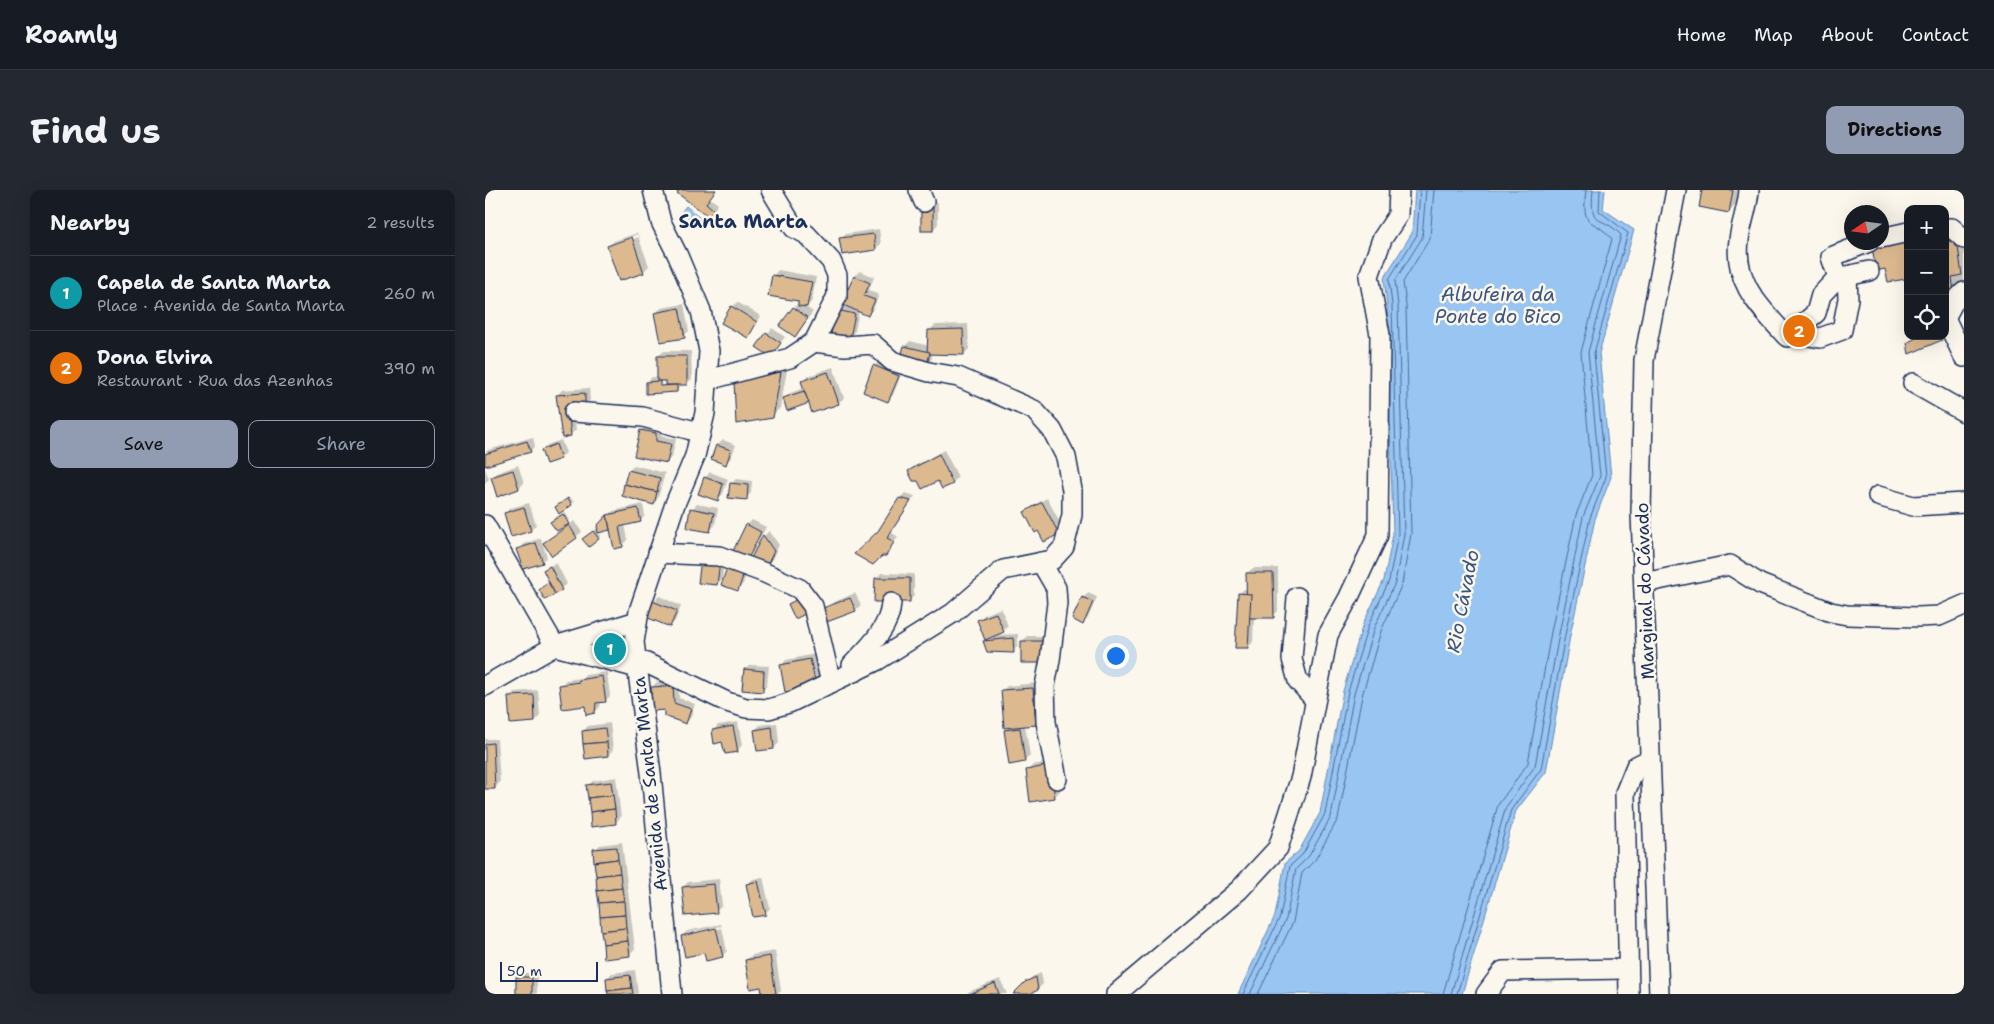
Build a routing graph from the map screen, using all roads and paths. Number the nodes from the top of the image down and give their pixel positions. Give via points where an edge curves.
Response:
1 (653, 190) edge
2 (771, 190) edge
3 (1399, 190) edge
4 (1676, 190) edge
5 (1749, 190) edge
6 (1949, 228) edge
7 (1904, 233) edge
8 (1889, 236) edge
9 (1964, 239) edge
10 (1849, 250) edge
11 (1869, 270) dead end
12 (1843, 276) junction
13 (1964, 292) edge
14 (1949, 310) edge
15 (1949, 326) edge
16 (1790, 335) junction
17 (814, 342) junction
18 (1964, 357) edge
19 (708, 378) junction
20 (1913, 383) dead end
21 (574, 412) dead end
22 (1964, 412) edge
23 (700, 434) junction
24 (1878, 496) dead end
25 (1964, 503) edge
26 (485, 525) edge
27 (658, 553) junction
28 (1041, 562) junction
29 (1644, 583) junction
30 (1297, 597) dead end
31 (891, 603) dead end
32 (1964, 605) edge
33 (637, 621) junction
34 (555, 646) junction
35 (637, 663) junction
36 (856, 671) junction
37 (831, 683) junction
38 (485, 686) edge
39 (1315, 700) junction
40 (1650, 759) junction
41 (1057, 779) dead end
42 (1627, 969) junction
43 (672, 994) edge
44 (1116, 994) edge
45 (1486, 994) edge
46 (1629, 994) edge
47 (1659, 994) edge

1 - 19 street, Avenida de Santa Marta via 661,222 701,312 709,351
2 - 17 street via 794,228 806,234 831,261 837,275 837,296
3 - 39 street via 1398,215 1382,239 1369,276 1380,336 1378,535 1328,635
4 - 29 street, Marginal do Cávado via 1644,360 1641,514
5 - 16 street via 1738,240 1744,283 1761,308
6 - 9 street
7 - 8 street
10 - 12 street via 1831,257
11 - 12 street
12 - 16 street via 1821,295 1816,313
12 - 16 street via 1848,299 1842,330 1820,338
13 - 14 street
15 - 18 street
17 - 19 street via 790,358
17 - 28 street via 845,346 873,344 892,361 958,377 1034,410 1052,430 1066,457 1072,490 1072,515 1065,547 1052,560
19 - 23 street, Avenida de Santa Marta
20 - 22 street
21 - 23 street via 643,417
23 - 27 street, Avenida de Santa Marta via 695,456
24 - 25 street via 1913,506
26 - 34 street
27 - 33 street, Avenida de Santa Marta
27 - 37 street via 719,556 765,572 799,589 813,606
28 - 36 street via 1003,570 953,613
28 - 41 street via 1056,588 1057,603 1045,686 1046,722
29 - 32 street via 1730,565 1760,584 1831,612 1847,615 1939,616
29 - 40 street, Marginal do Cávado
30 - 39 street via 1292,659 1298,681
31 - 36 street via 891,614 885,625 852,665
33 - 34 street
33 - 35 street, Avenida de Santa Marta via 634,642
34 - 35 street
34 - 38 street
35 - 37 street via 745,708 769,709
35 - 43 street, Avenida de Santa Marta
36 - 37 street
39 - 44 street via 1301,777 1278,848 1239,890
40 - 42 street via 1636,766 1625,793
40 - 47 street, Marginal do Cávado
42 - 45 street via 1503,971
42 - 46 street

